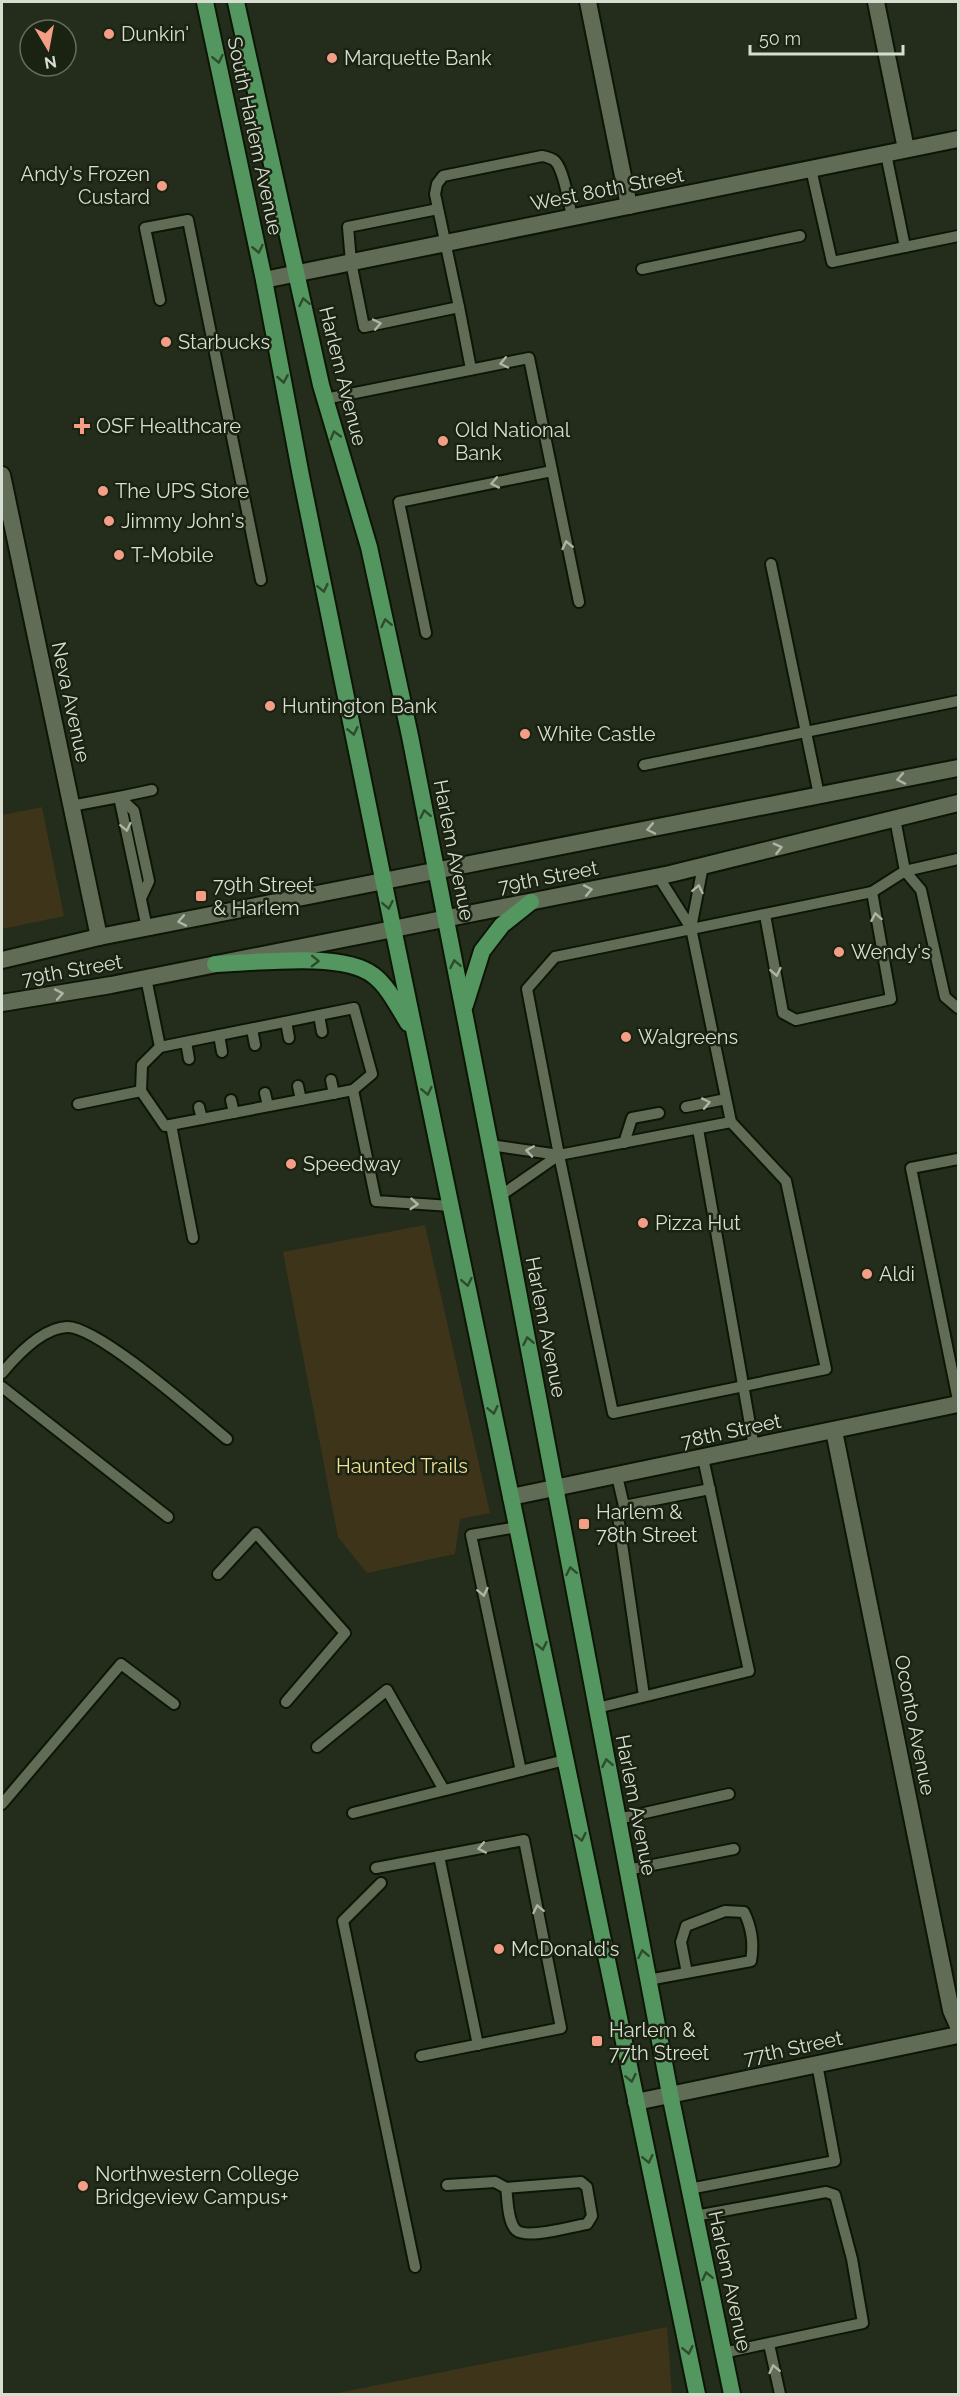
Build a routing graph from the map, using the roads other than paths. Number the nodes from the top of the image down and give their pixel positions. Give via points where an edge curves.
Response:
1 (205, 2) edge
2 (236, 2) edge
3 (588, 2) edge
4 (876, 2) edge
5 (958, 139) edge
6 (906, 149) junction
7 (885, 154) junction
8 (811, 169) junction
9 (630, 206) junction
10 (438, 208) junction
11 (572, 217) junction
12 (800, 236) dead end
13 (958, 236) edge
14 (446, 243) junction
15 (905, 247) junction
16 (351, 262) junction
17 (642, 269) dead end
18 (297, 273) junction
19 (264, 280) junction
20 (160, 300) dead end
21 (459, 308) junction
22 (471, 369) junction
23 (325, 399) junction
24 (552, 471) junction
25 (2, 475) edge
26 (771, 564) dead end
27 (261, 580) dead end
28 (579, 602) dead end
29 (426, 633) dead end
30 (958, 701) edge
31 (806, 732) junction
32 (644, 765) dead end
33 (958, 768) edge
34 (152, 790) dead end
35 (819, 795) junction
36 (119, 797) junction
37 (958, 803) edge
38 (71, 806) junction
39 (895, 819) junction
40 (958, 859) edge
41 (703, 866) junction
42 (436, 871) junction
43 (905, 871) junction
44 (658, 876) junction
45 (383, 881) junction
46 (872, 892) junction
47 (531, 902) junction
48 (765, 915) junction
49 (446, 918) junction
50 (147, 927) junction
51 (393, 928) junction
52 (691, 928) junction
53 (99, 937) junction
54 (2, 960) edge
55 (215, 964) junction
56 (146, 978) junction
57 (2, 1003) edge
58 (958, 1008) edge
59 (464, 1009) junction
60 (319, 1015) junction
61 (286, 1022) junction
62 (252, 1029) junction
63 (322, 1032) dead end
64 (415, 1034) junction
65 (219, 1035) junction
66 (289, 1038) dead end
67 (186, 1042) junction
68 (255, 1045) dead end
69 (160, 1047) junction
70 (222, 1052) dead end
71 (189, 1059) dead end
72 (331, 1080) dead end
73 (298, 1086) dead end
74 (353, 1090) junction
75 (141, 1091) junction
76 (265, 1093) dead end
77 (334, 1094) junction
78 (726, 1099) junction
79 (231, 1100) dead end
80 (301, 1100) junction
81 (78, 1104) dead end
82 (268, 1106) junction
83 (199, 1107) dead end
84 (686, 1107) dead end
85 (234, 1113) junction
86 (659, 1113) dead end
87 (202, 1119) junction
88 (731, 1122) junction
89 (171, 1125) junction
90 (698, 1129) junction
91 (624, 1143) junction
92 (490, 1145) junction
93 (559, 1155) junction
94 (958, 1159) edge
95 (500, 1196) junction
96 (451, 1206) junction
97 (193, 1239) dead end
98 (2, 1373) edge
99 (2, 1387) edge
100 (744, 1387) junction
101 (958, 1402) edge
102 (834, 1431) junction
103 (227, 1439) dead end
104 (754, 1447) junction
105 (703, 1458) junction
106 (616, 1476) junction
107 (555, 1488) junction
108 (710, 1490) junction
109 (511, 1497) junction
110 (624, 1506) junction
111 (168, 1517) dead end
112 (517, 1527) junction
113 (218, 1574) dead end
114 (644, 1696) junction
115 (286, 1702) dead end
116 (174, 1704) dead end
117 (597, 1708) junction
118 (317, 1747) dead end
119 (565, 1760) junction
120 (521, 1771) junction
121 (444, 1790) junction
122 (729, 1794) dead end
123 (2, 1804) edge
124 (352, 1813) dead end
125 (618, 1819) junction
126 (734, 1849) dead end
127 (440, 1856) junction
128 (376, 1868) dead end
129 (627, 1870) junction
130 (381, 1883) dead end
131 (687, 1973) junction
132 (648, 1980) junction
133 (958, 2026) edge
134 (958, 2035) edge
135 (478, 2044) junction
136 (421, 2056) dead end
137 (817, 2064) junction
138 (670, 2094) junction
139 (636, 2102) junction
140 (447, 2185) dead end
141 (507, 2188) junction
142 (690, 2189) junction
143 (695, 2216) junction
144 (415, 2267) dead end
145 (769, 2344) junction
146 (723, 2353) junction
147 (697, 2394) edge
148 (732, 2394) edge
149 (780, 2394) edge

1 -> 19 main road, South Harlem Avenue
2 - 18 main road, South Harlem Avenue
3 - 9 street
4 - 6 street
5 - 6 street, West 80th Street
6 - 7 street, West 80th Street
7 - 8 street, West 80th Street
7 - 15 lane
8 - 9 street, West 80th Street
8 - 15 lane via 832,262
9 - 11 street, West 80th Street
10 - 11 lane via 435,194 443,176 542,156 557,162
10 - 14 lane
10 - 16 lane via 348,227
11 - 14 street, West 80th Street
12 - 17 lane
13 - 15 lane
14 - 16 street, West 80th Street
14 - 21 lane
16 - 18 street, West 80th Street
16 -> 21 lane via 364,327
18 - 19 street, West 80th Street
23 -> 18 main road, Harlem Avenue
19 -> 45 main road
20 - 27 lane via 145,228 188,220
21 - 22 lane
22 - 23 lane
24 -> 22 lane via 529,358
42 -> 23 main road, Harlem Avenue via 378,584
28 -> 24 lane
24 -> 29 lane via 399,502
25 - 38 street, Neva Avenue
26 - 31 lane
30 - 31 lane
31 - 32 lane
31 - 35 lane
33 -> 35 street, 79th Street
34 - 36 lane
35 -> 42 street, 79th Street
36 - 38 lane
36 -> 50 lane
37 - 39 street, 79th Street
38 - 53 street, Neva Avenue
41 -> 39 street, 79th Street
39 - 43 lane
40 - 43 lane
41 - 44 street, 79th Street
52 -> 41 lane
42 - 45 street, 79th Street
42 - 49 main road, Harlem Avenue
43 - 46 lane
43 - 58 lane via 921,890 945,997
47 -> 44 street, 79th Street
44 - 52 lane
45 -> 50 street, 79th Street
45 -> 51 main road
46 - 48 lane
48 -> 46 lane via 783,1013 796,1020 891,999
47 - 49 street, 79th Street
47 - 59 main road via 502,925 482,951
48 - 52 lane
49 - 51 street, 79th Street
59 -> 49 main road, Harlem Avenue
50 - 53 street, 79th Street
51 - 55 street, 79th Street
51 - 64 main road
52 - 78 lane
52 - 93 lane via 555,957 527,989
53 - 54 street, 79th Street
55 - 56 street, 79th Street
55 -> 64 main road via 351,964 374,976
57 -> 56 street, 79th Street
56 - 69 lane
59 - 92 main road, Harlem Avenue
60 - 61 lane
60 - 63 lane
60 - 74 lane via 354,1008 372,1074
61 - 62 lane
61 - 66 lane
62 - 65 lane
62 - 68 lane
64 -> 96 main road
65 - 67 lane
65 - 70 lane
67 - 69 lane
67 - 71 lane
69 - 75 lane via 142,1065
72 - 77 lane
73 - 80 lane
74 - 77 lane
74 -> 96 lane via 376,1201
75 - 81 lane
75 - 89 lane via 165,1126
76 - 82 lane
77 - 80 lane
84 -> 78 lane
78 - 88 lane
79 - 85 lane
80 - 82 lane
82 - 85 lane
83 - 87 lane
85 - 87 lane
86 - 91 lane via 632,1118
87 - 89 lane
88 - 90 lane
88 - 100 lane via 786,1181 826,1369
89 - 97 lane
90 - 91 lane
90 - 100 lane
91 - 93 lane
93 -> 92 lane
92 - 95 main road, Harlem Avenue
93 - 95 lane
93 - 100 lane via 613,1413
94 - 101 lane via 911,1168
107 -> 95 main road, Harlem Avenue
96 -> 109 main road
98 - 103 lane via 48,1331 69,1327 89,1334 124,1356
99 - 111 lane
100 - 104 lane
101 - 102 street, 78th Street
102 - 104 street, 78th Street
102 - 133 street, Oconto Avenue via 951,2010
104 - 105 street, 78th Street
105 - 106 street, 78th Street
105 - 108 lane
106 - 107 street, 78th Street
106 - 110 lane
107 - 109 street, 78th Street
117 -> 107 main road, Harlem Avenue
108 - 110 lane
108 - 114 lane via 749,1671
109 - 112 main road
110 - 114 lane via 618,1516
112 -> 119 main road
112 -> 120 lane via 471,1535
113 - 115 lane via 256,1533 345,1633
114 - 117 lane
116 - 123 lane via 121,1664
125 -> 117 main road, Harlem Avenue
118 - 121 lane via 387,1690
119 - 120 lane
119 -> 139 main road
120 - 121 lane
121 - 124 lane
122 - 125 lane
125 - 129 main road, Harlem Avenue
126 - 129 lane
127 - 128 lane
127 - 135 lane
135 -> 127 lane via 561,2028 524,1840
132 -> 129 main road, Harlem Avenue
130 - 144 lane via 344,1921
131 - 131 lane via 751,1961 750,1925 744,1912 725,1911 686,1926 681,1942
131 - 132 lane
132 - 138 main road, Harlem Avenue
134 - 137 street, 77th Street
135 - 136 lane
137 - 138 street, 77th Street
137 - 142 lane via 835,2161
138 - 139 street, 77th Street
138 - 142 main road, Harlem Avenue
139 -> 147 main road
140 - 141 lane via 495,2182
141 - 141 lane via 516,2230 528,2235 587,2224 592,2216 587,2187 581,2182
142 - 143 main road, Harlem Avenue
143 - 145 lane via 826,2192 835,2195 863,2323
146 -> 143 main road, Harlem Avenue
145 - 146 lane
149 -> 145 lane
146 - 148 main road, Harlem Avenue

